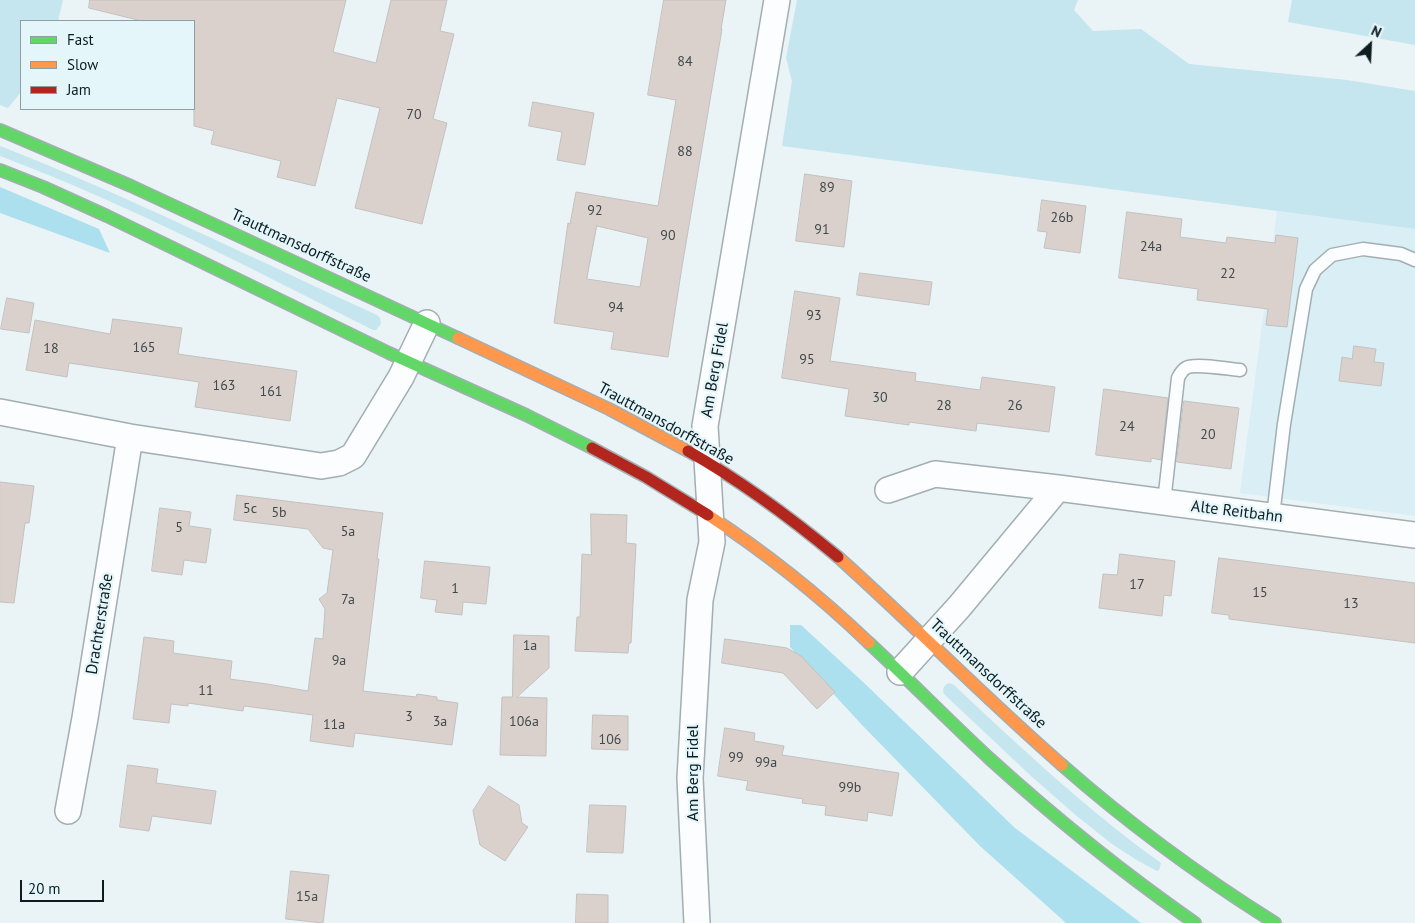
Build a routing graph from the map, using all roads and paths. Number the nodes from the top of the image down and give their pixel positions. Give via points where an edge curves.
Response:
1 (777, 0) edge
2 (0, 130) edge
3 (0, 170) edge
4 (1415, 260) edge
5 (427, 323) junction
6 (409, 362) junction
7 (1240, 370) dead end
8 (0, 412) edge
9 (130, 436) junction
10 (707, 461) junction
11 (1058, 488) junction
12 (888, 490) dead end
13 (1164, 502) junction
14 (710, 516) junction
15 (1273, 516) junction
16 (1415, 535) edge
17 (929, 641) junction
18 (900, 672) junction
19 (68, 811) dead end
20 (697, 923) edge
21 (1195, 923) edge
22 (1275, 923) edge

1 - 10 street, Am Berg Fidel via 705,426
2 - 5 street, Trauttmansdorffstraße via 98,170
3 - 6 street via 103,214
4 - 15 lane via 1401,254 1363,249 1332,255 1315,270 1306,290
5 - 6 street
5 - 10 street, Trauttmansdorffstraße via 653,431
6 - 9 street via 353,456 339,464 321,466
6 - 14 street via 568,436 659,484
7 - 13 lane via 1186,367 1180,372
8 - 9 street
9 - 19 street, Drachterstraße
10 - 14 street, Am Berg Fidel
10 - 17 street, Trauttmansdorffstraße via 826,546
11 - 12 street, Alte Reitbahn via 935,474
11 - 13 street, Alte Reitbahn
11 - 17 street
13 - 15 street, Alte Reitbahn
14 - 18 street via 799,582
14 - 20 street, Am Berg Fidel via 712,542 700,600 690,778
15 - 16 street, Alte Reitbahn
17 - 18 street
17 - 22 street, Trauttmansdorffstraße via 1085,786 1166,851
18 - 21 street via 1040,804 1108,860

